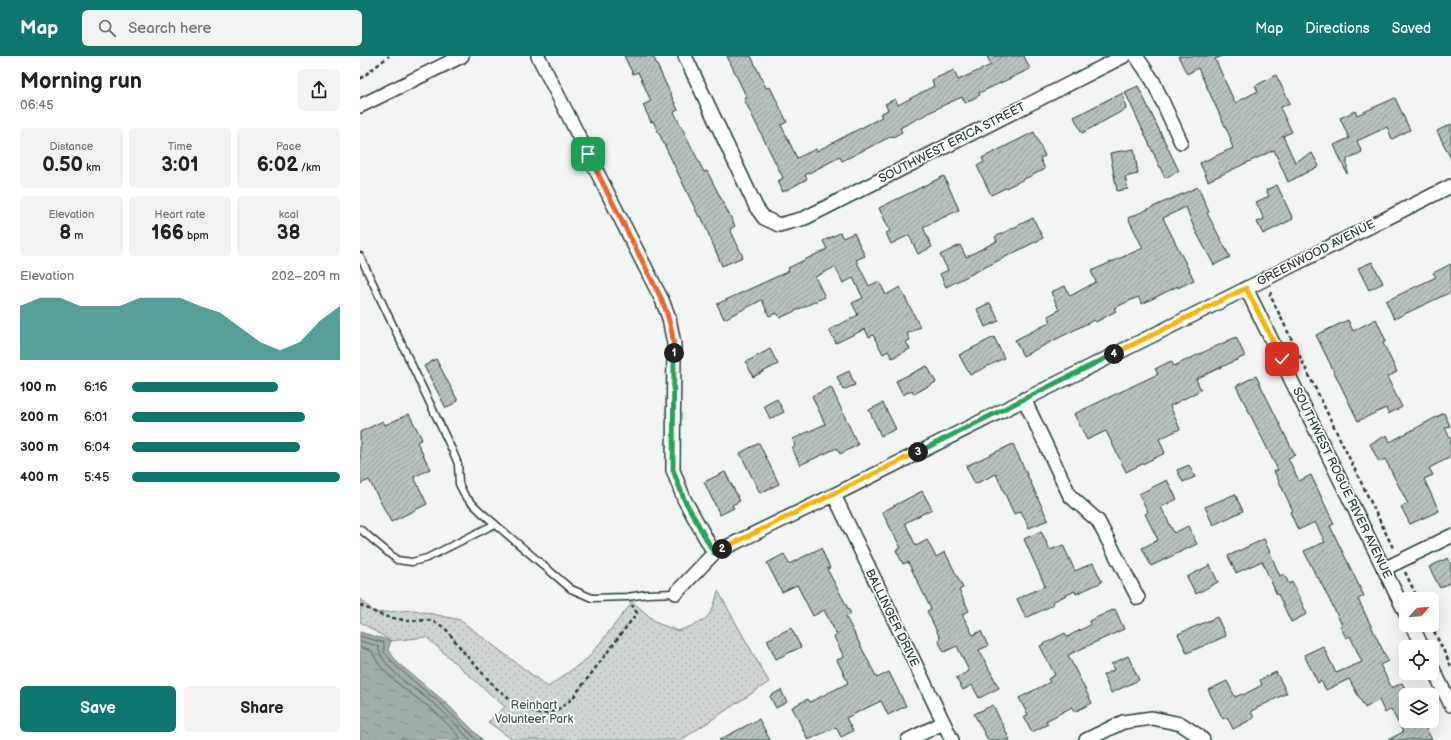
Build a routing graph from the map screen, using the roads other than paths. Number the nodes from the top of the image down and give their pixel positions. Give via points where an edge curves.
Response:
1 (462, 56) edge
2 (538, 56) edge
3 (685, 56) edge
4 (1124, 56) edge
5 (1136, 56) edge
6 (360, 106) edge
7 (1181, 142) dead end
8 (1451, 186) edge
9 (360, 256) edge
10 (1246, 288) junction
11 (1024, 399) junction
12 (834, 495) junction
13 (495, 524) junction
14 (360, 529) edge
15 (1451, 536) edge
16 (714, 553) junction
17 (1384, 569) junction
18 (676, 593) joint
19 (1138, 598) dead end
20 (1399, 600) edge
21 (1439, 677) edge
22 (1448, 690) edge
23 (1451, 705) edge
24 (943, 723) junction
25 (908, 740) edge
26 (952, 740) edge
27 (1086, 740) edge
28 (1203, 740) edge

1 - 6 street
2 - 16 street via 669,318 674,344 673,470 684,499
3 - 4 street, SOUTHWEST ERICA STREET via 756,207 764,218 779,226 805,218
5 - 7 street via 1153,81
8 - 10 street, GREENWOOD AVENUE
9 - 13 lane via 453,452 458,464 459,484 465,496
10 - 11 street, GREENWOOD AVENUE
10 - 17 street, SOUTHWEST ROGUE RIVER AVENUE
11 - 12 street, GREENWOOD AVENUE
11 - 19 street via 1070,496 1098,521
12 - 16 street, GREENWOOD AVENUE
12 - 24 street, BALLINGER DRIVE
13 - 14 lane via 427,558 412,562 398,560
13 - 18 lane via 571,589 592,598 627,598
15 - 17 street
16 - 18 street, GREENWOOD AVENUE
17 - 20 street, SOUTHWEST ROGUE RIVER AVENUE
21 - 22 street
22 - 23 street
24 - 25 street
24 - 26 street, BALLINGER DRIVE
27 - 28 street via 1122,722 1152,718 1181,724

